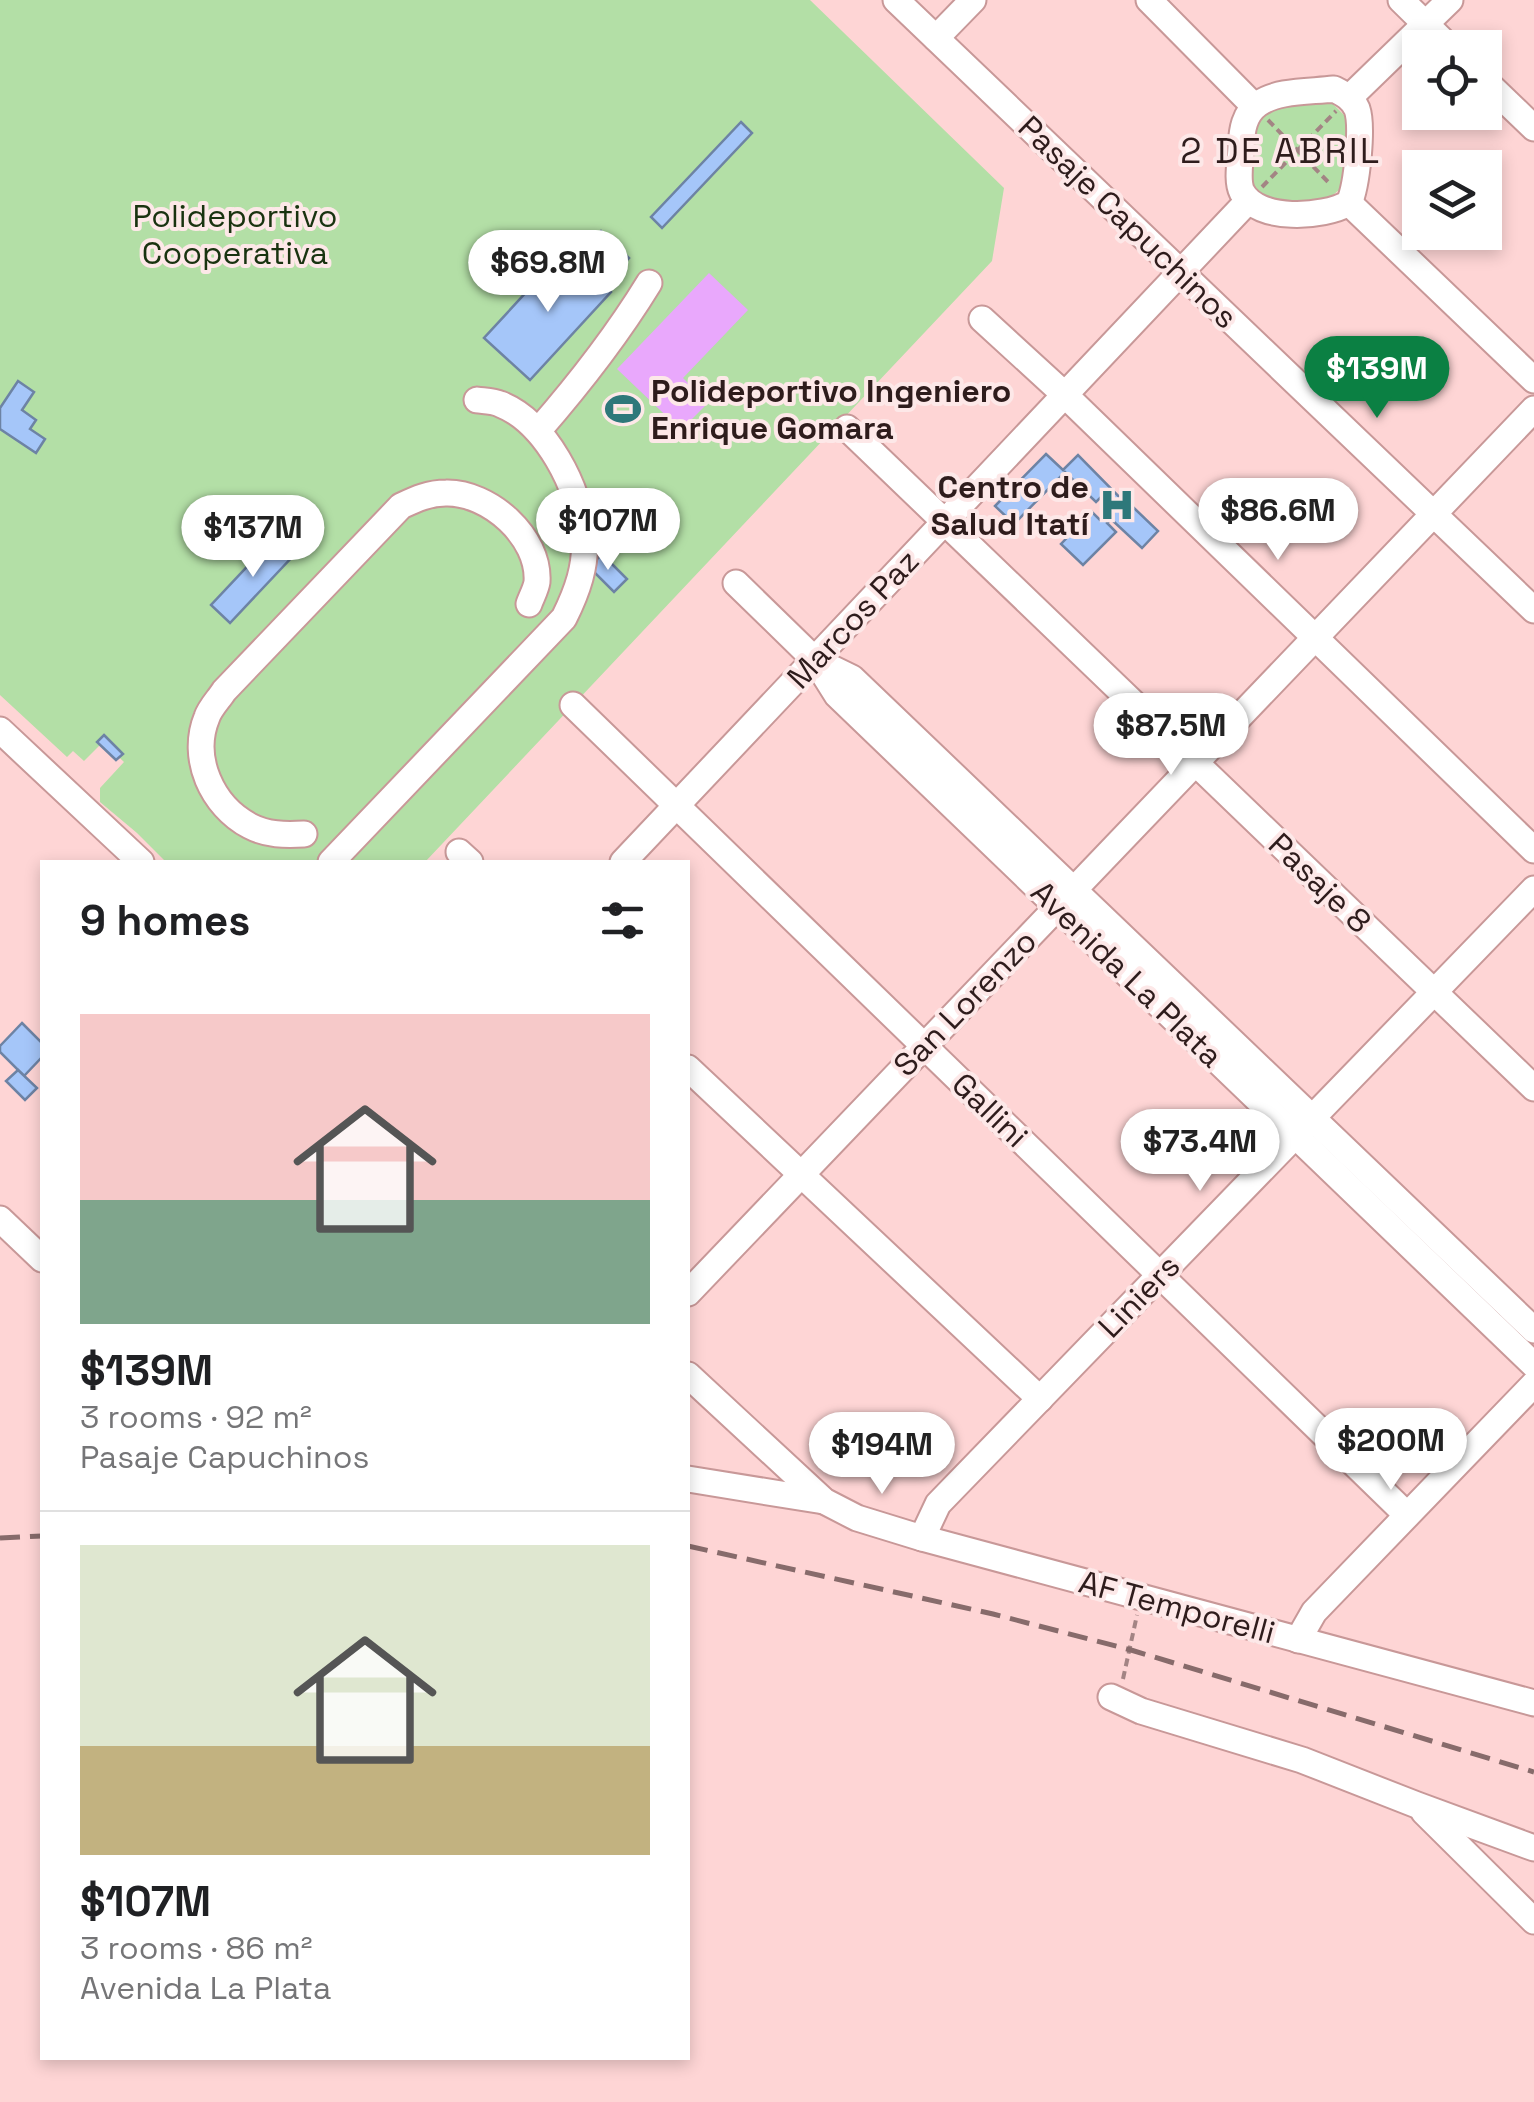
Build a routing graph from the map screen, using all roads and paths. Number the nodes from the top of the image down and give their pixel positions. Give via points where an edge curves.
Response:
1 (896, 0) edge
2 (973, 0) edge
3 (1149, 0) edge
4 (1401, 0) edge
5 (1450, 0) edge
6 (1426, 24) junction
7 (1432, 30) edge
8 (936, 38) junction
9 (1350, 97) junction
10 (1502, 97) edge
11 (1254, 106) junction
12 (1534, 128) edge
13 (1298, 150) junction
14 (1248, 201) junction
15 (1350, 203) junction
16 (1181, 272) junction
17 (649, 283) dead end
18 (982, 319) dead end
19 (1534, 380) edge
20 (1065, 395) junction
21 (477, 400) dead end
22 (1534, 409) edge
23 (846, 428) dead end
24 (538, 431) junction
25 (1434, 514) junction
26 (945, 522) junction
27 (736, 582) dead end
28 (529, 604) dead end
29 (1534, 610) edge
30 (1316, 637) junction
31 (815, 660) junction
32 (573, 706) dead end
33 (0, 730) edge
34 (1195, 763) junction
35 (676, 806) junction
36 (304, 834) dead end
37 (1534, 850) edge
38 (140, 860) edge
39 (333, 860) edge
40 (625, 860) edge
41 (1534, 889) edge
42 (1066, 898) junction
43 (1434, 992) junction
44 (924, 1046) junction
45 (690, 1070) edge
46 (1534, 1088) edge
47 (1304, 1127) junction
48 (801, 1175) junction
49 (0, 1219) edge
50 (40, 1257) edge
51 (1160, 1275) junction
52 (690, 1292) edge
53 (1534, 1330) edge
54 (1534, 1364) edge
55 (690, 1377) edge
56 (1534, 1384) edge
57 (1040, 1399) junction
58 (690, 1479) edge
59 (824, 1501) junction
60 (1408, 1515) junction
61 (922, 1538) junction
62 (1141, 1596) junction
63 (1298, 1640) junction
64 (1111, 1698) joint
65 (1534, 1703) edge
66 (1417, 1806) junction
67 (1534, 1848) edge
68 (1534, 1921) edge

1 - 8 street, Pasaje Capuchinos
2 - 8 street
3 - 11 street
4 - 6 street
5 - 6 street
6 - 7 street
6 - 9 street
8 - 16 street, Pasaje Capuchinos
9 - 11 street via 1334,89 1273,96
9 - 13 path
9 - 15 street via 1358,112
10 - 12 street
11 - 13 path
11 - 14 street via 1242,124 1239,187
13 - 14 path
13 - 15 path
14 - 15 street via 1264,211 1320,214
14 - 16 street, Marcos Paz
15 - 19 street
16 - 20 street, Marcos Paz
16 - 25 street, Pasaje Capuchinos
17 - 24 street via 592,368
18 - 20 street
20 - 26 street, Marcos Paz
20 - 30 street
21 - 24 street via 498,403
22 - 25 street, San Lorenzo
23 - 26 street, Pasaje 8
24 - 39 street via 566,473 584,536 582,573 564,618
25 - 29 street, Pasaje Capuchinos
25 - 30 street, San Lorenzo
26 - 31 street, Marcos Paz
26 - 34 street, Pasaje 8
27 - 31 street, Avenida La Plata
28 - 36 street via 537,582 532,556 518,527 492,506 446,492 402,506 207,716 204,768 230,813 278,835
30 - 34 street, San Lorenzo
30 - 37 street
31 - 35 street, Marcos Paz
31 - 42 street, Avenida La Plata via 836,695
32 - 35 street, Gallini
33 - 38 street
34 - 42 street, San Lorenzo
34 - 43 street, Pasaje 8
35 - 40 street, Marcos Paz
35 - 44 street, Gallini
41 - 43 street, Liniers
42 - 44 street, San Lorenzo
42 - 47 street, Avenida La Plata
43 - 46 street, Pasaje 8
43 - 47 street, Liniers
44 - 48 street, San Lorenzo
44 - 51 street, Gallini
45 - 48 street
47 - 51 street, Liniers
47 - 53 street, Avenida La Plata
47 - 54 street, Avenida La Plata
48 - 52 street, San Lorenzo
48 - 57 street
49 - 50 street
51 - 57 street, Liniers
51 - 60 street, Gallini
55 - 59 street
56 - 60 street
57 - 61 street, Liniers via 938,1504
58 - 59 street
59 - 61 street, AF Temporelli
60 - 63 street via 1314,1612
61 - 62 street, AF Temporelli
62 - 63 street, AF Temporelli
62 - 64 path via 1122,1683
63 - 65 street, AF Temporelli
64 - 66 street via 1302,1760
66 - 67 street
66 - 68 street

